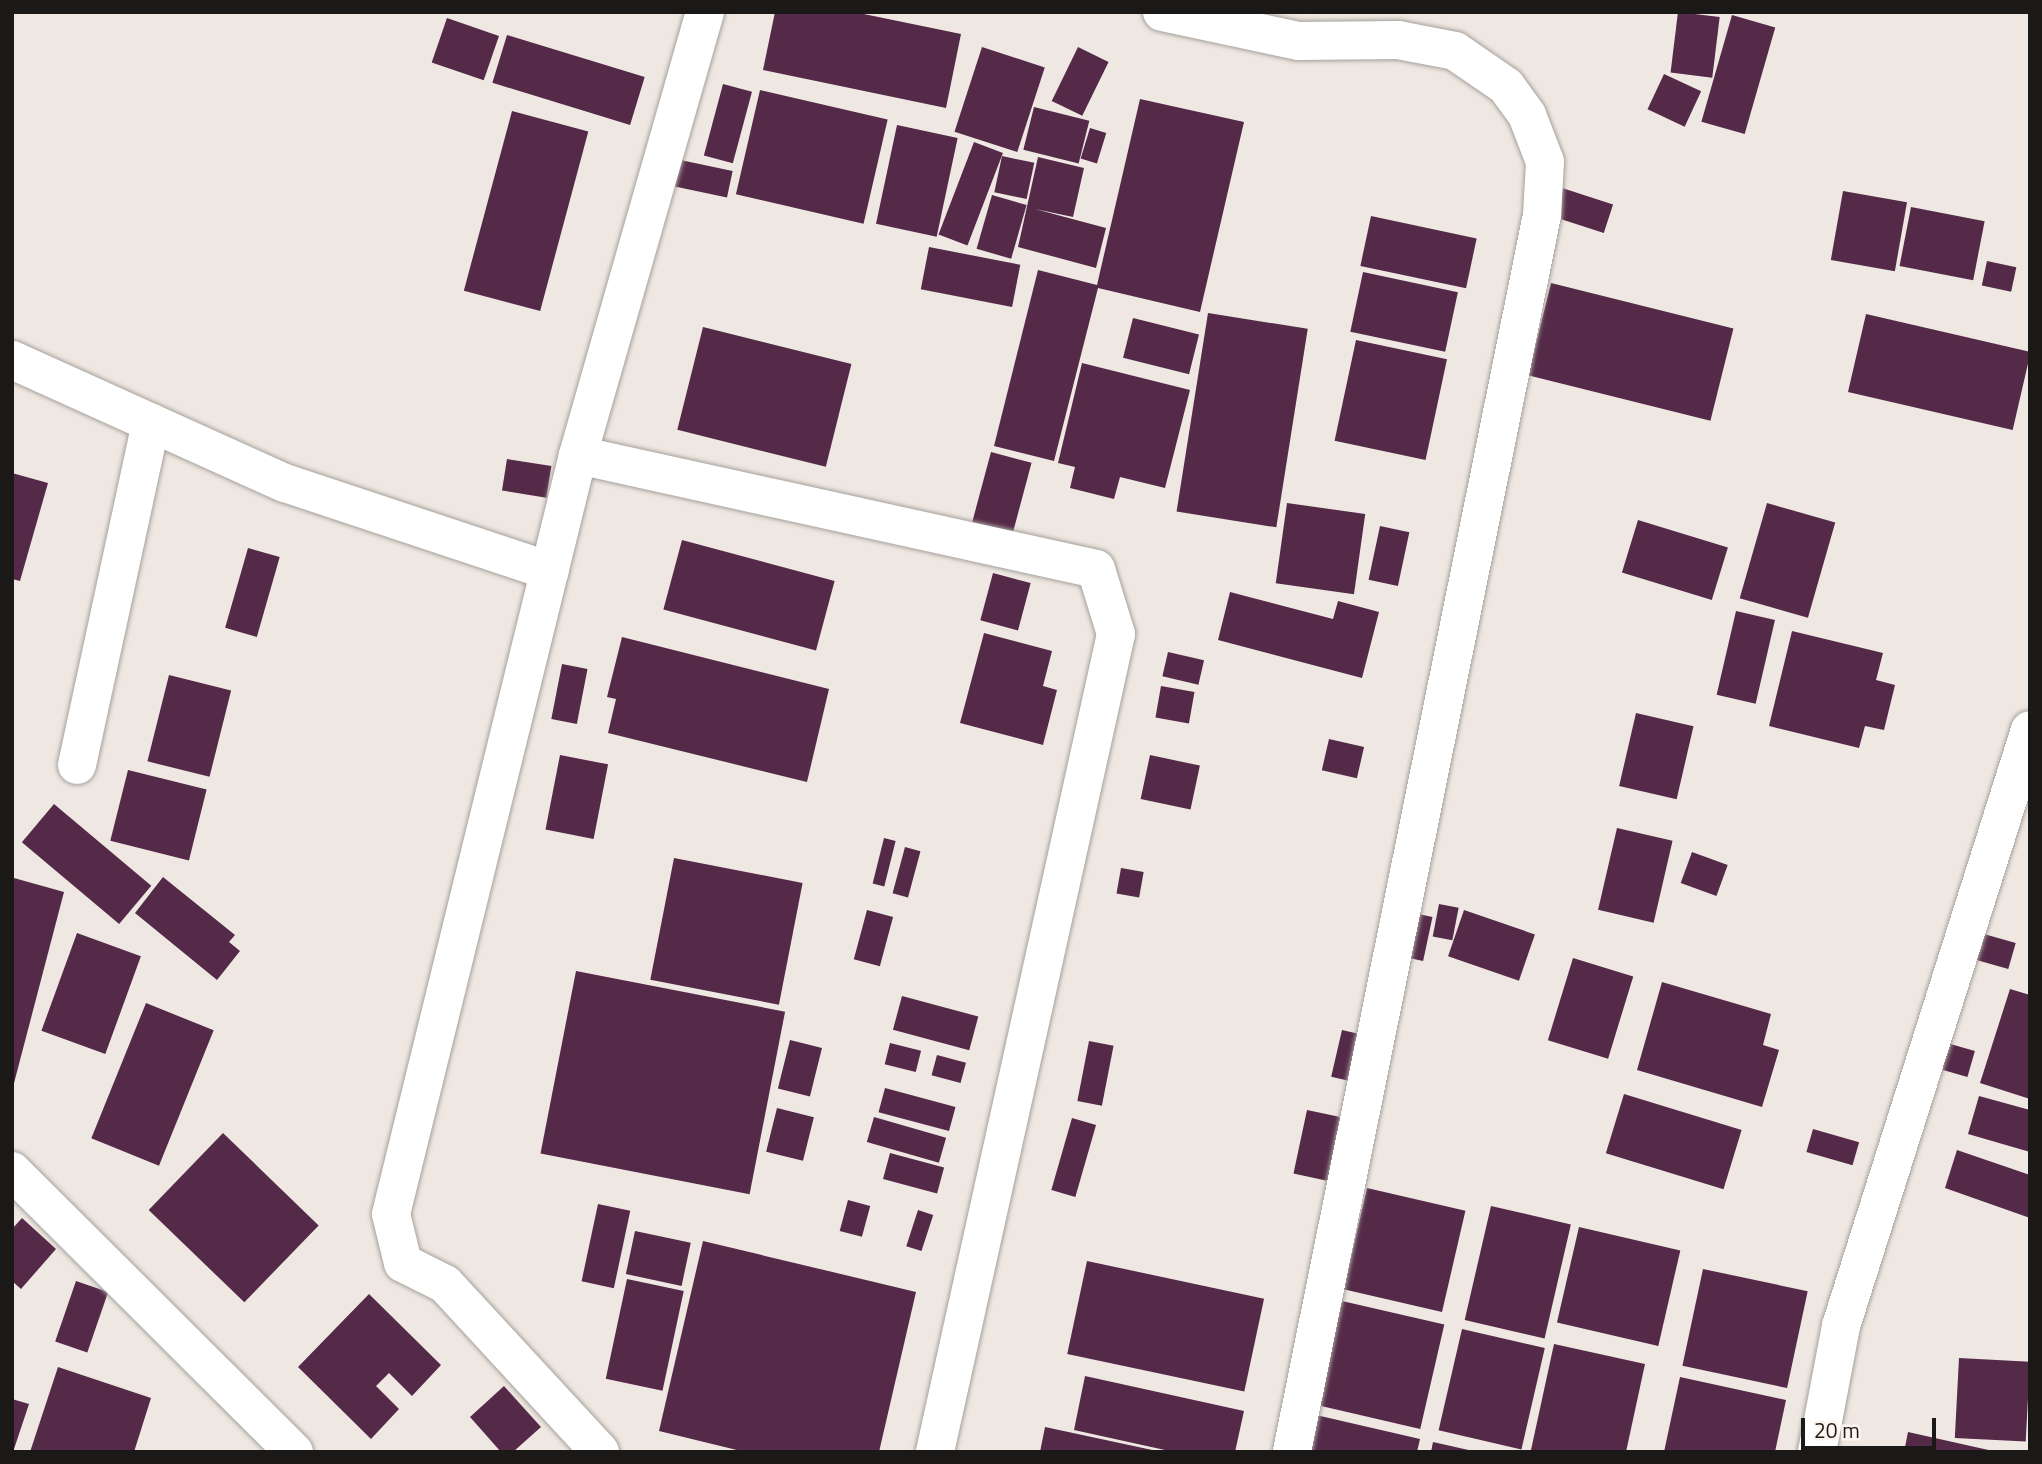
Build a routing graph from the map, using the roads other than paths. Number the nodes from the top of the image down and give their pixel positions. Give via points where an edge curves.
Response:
1 (705, 12) edge
2 (1162, 12) edge
3 (12, 360) edge
4 (151, 423) junction
5 (578, 455) junction
6 (550, 571) junction
7 (2030, 730) edge
8 (77, 765) dead end
9 (12, 1171) edge
10 (294, 1452) edge
11 (600, 1452) edge
12 (935, 1452) edge
13 (1292, 1452) edge
14 (1817, 1452) edge

1 - 5 street
2 - 13 street via 1299,41 1398,40 1455,51 1506,86 1527,116 1545,162 1542,215
3 - 4 street
4 - 6 street via 285,483
4 - 8 street
5 - 6 street
5 - 12 street via 1096,569 1116,634
6 - 11 street via 391,1214 403,1263 445,1284
7 - 14 street via 1841,1326
9 - 10 street

